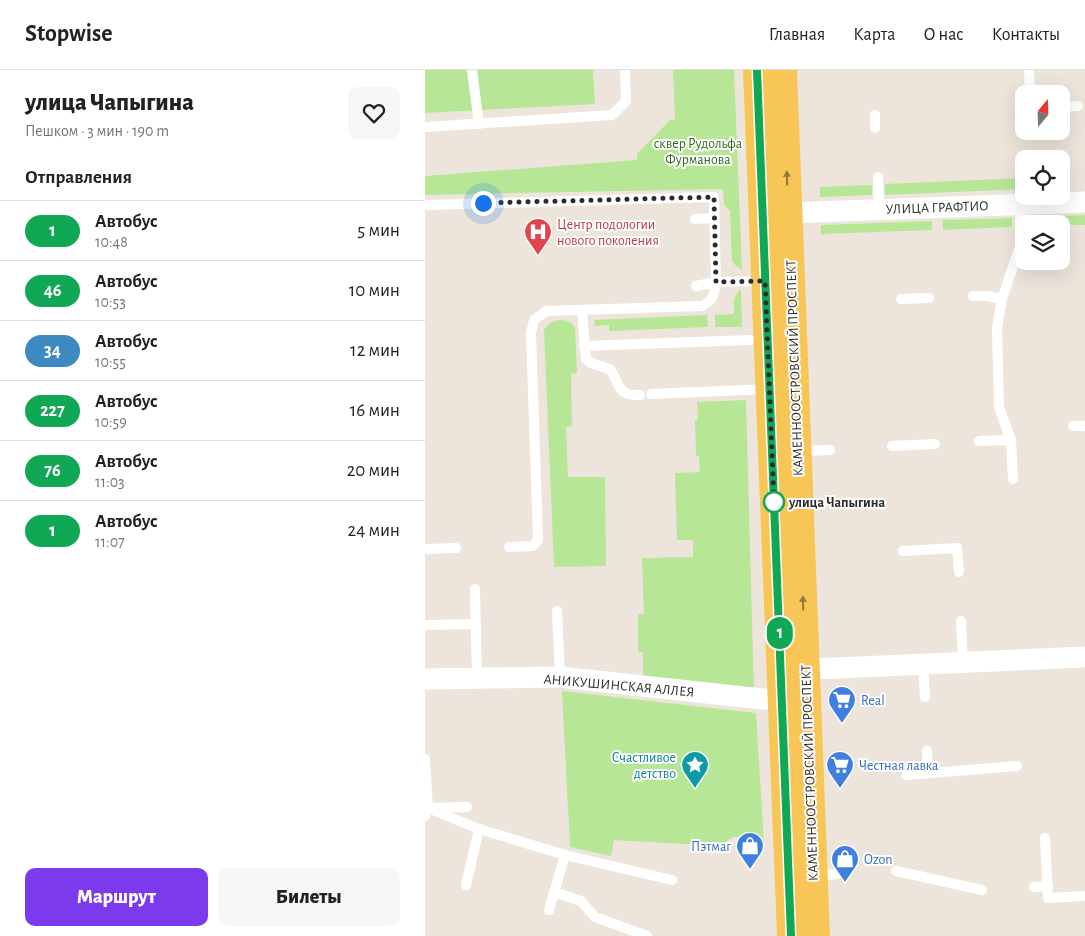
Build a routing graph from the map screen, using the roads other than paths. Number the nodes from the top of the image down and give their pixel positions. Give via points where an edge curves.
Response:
1 (472, 70) edge
2 (625, 70) edge
3 (757, 70) edge
4 (783, 70) edge
5 (1029, 70) edge
6 (1030, 85) edge
7 (1070, 106) edge
8 (1078, 106) dead end
9 (875, 115) dead end
10 (479, 124) junction
11 (425, 127) edge
12 (875, 128) dead end
13 (878, 177) dead end
14 (1015, 202) edge
15 (1070, 202) edge
16 (1085, 202) edge
17 (425, 205) edge
18 (879, 210) junction
19 (788, 213) junction
20 (714, 218) junction
21 (695, 219) dead end
22 (1015, 261) edge
23 (765, 281) junction
24 (716, 282) junction
25 (697, 286) dead end
26 (973, 296) dead end
27 (929, 298) dead end
28 (901, 299) dead end
29 (1002, 299) junction
30 (582, 310) junction
31 (750, 340) dead end
32 (584, 346) junction
33 (770, 389) junction
34 (1073, 426) dead end
35 (1085, 426) edge
36 (1011, 440) junction
37 (979, 441) dead end
38 (935, 444) dead end
39 (892, 446) dead end
40 (830, 450) dead end
41 (798, 452) junction
42 (1013, 480) dead end
43 (509, 547) dead end
44 (456, 548) dead end
45 (425, 549) edge
46 (903, 550) dead end
47 (959, 572) dead end
48 (475, 589) dead end
49 (557, 611) dead end
50 (961, 621) dead end
51 (476, 624) junction
52 (425, 625) edge
53 (1085, 657) edge
54 (963, 662) junction
55 (923, 664) junction
56 (793, 670) junction
57 (560, 677) junction
58 (425, 679) edge
59 (477, 679) junction
60 (925, 697) dead end
61 (782, 699) junction
62 (927, 751) dead end
63 (425, 759) edge
64 (1017, 766) dead end
65 (928, 773) junction
66 (906, 775) dead end
67 (467, 807) dead end
68 (427, 812) edge
69 (479, 829) junction
70 (1045, 838) dead end
71 (565, 854) junction
72 (896, 871) dead end
73 (672, 880) dead end
74 (466, 885) dead end
75 (1047, 886) junction
76 (1034, 887) dead end
77 (982, 890) dead end
78 (554, 892) junction
79 (1085, 896) edge
80 (549, 910) dead end
81 (647, 936) edge
82 (791, 936) edge
83 (816, 936) edge

1 - 10 lane
2 - 10 lane via 626,101 612,115
3 - 23 main road, КАМЕННООСТРОВСКИЙ ПРОСПЕКТ
19 -> 4 main road, КАМЕННООСТРОВСКИЙ ПРОСПЕКТ
5 - 6 lane
7 - 8 lane
9 - 12 lane
10 - 11 lane
13 - 18 lane
14 - 18 street, УЛИЦА ГРАФТИО
15 - 16 street, УЛИЦА ГРАФТИО
17 - 20 lane via 714,197
18 - 19 street, УЛИЦА ГРАФТИО
19 - 41 main road, КАМЕННООСТРОВСКИЙ ПРОСПЕКТ
20 - 21 lane
20 - 24 lane
22 - 29 lane
23 - 24 lane
23 - 33 main road, КАМЕННООСТРОВСКИЙ ПРОСПЕКТ
24 - 25 lane
24 - 30 lane via 711,302 702,306
26 - 29 lane
27 - 28 lane
29 - 36 lane via 997,328 999,407
30 - 32 lane
30 - 43 lane via 546,310 533,320 538,540 533,546
31 - 32 lane
32 - 33 lane via 586,359 610,369 621,391 629,395
33 - 56 main road, КАМЕННООСТРОВСКИЙ ПРОСПЕКТ
34 - 35 lane
36 - 37 lane
36 - 42 lane
38 - 39 lane
40 - 41 lane
56 -> 41 main road, КАМЕННООСТРОВСКИЙ ПРОСПЕКТ
44 - 45 lane
46 - 47 lane via 957,548
48 - 51 lane
49 - 57 lane
50 - 54 lane
51 - 52 lane
51 - 59 lane
53 - 54 street
54 - 55 street
55 - 56 street
55 - 60 lane
56 - 61 main road, КАМЕННООСТРОВСКИЙ ПРОСПЕКТ
56 - 83 main road, КАМЕННООСТРОВСКИЙ ПРОСПЕКТ via 825,875
57 - 59 street, АНИКУШИНСКАЯ АЛЛЕЯ
57 - 61 street, АНИКУШИНСКАЯ АЛЛЕЯ
58 - 59 street, АНИКУШИНСКАЯ АЛЛЕЯ
61 - 82 main road, КАМЕННООСТРОВСКИЙ ПРОСПЕКТ
62 - 65 lane
63 - 68 lane
64 - 65 lane
65 - 66 lane
67 - 68 lane
68 - 69 lane
69 - 71 lane
69 - 74 lane
70 - 75 lane
71 - 73 lane
71 - 78 lane
72 - 77 lane
75 - 76 lane
75 - 79 lane via 1048,898
78 - 80 lane
78 - 81 lane via 581,901 595,917

